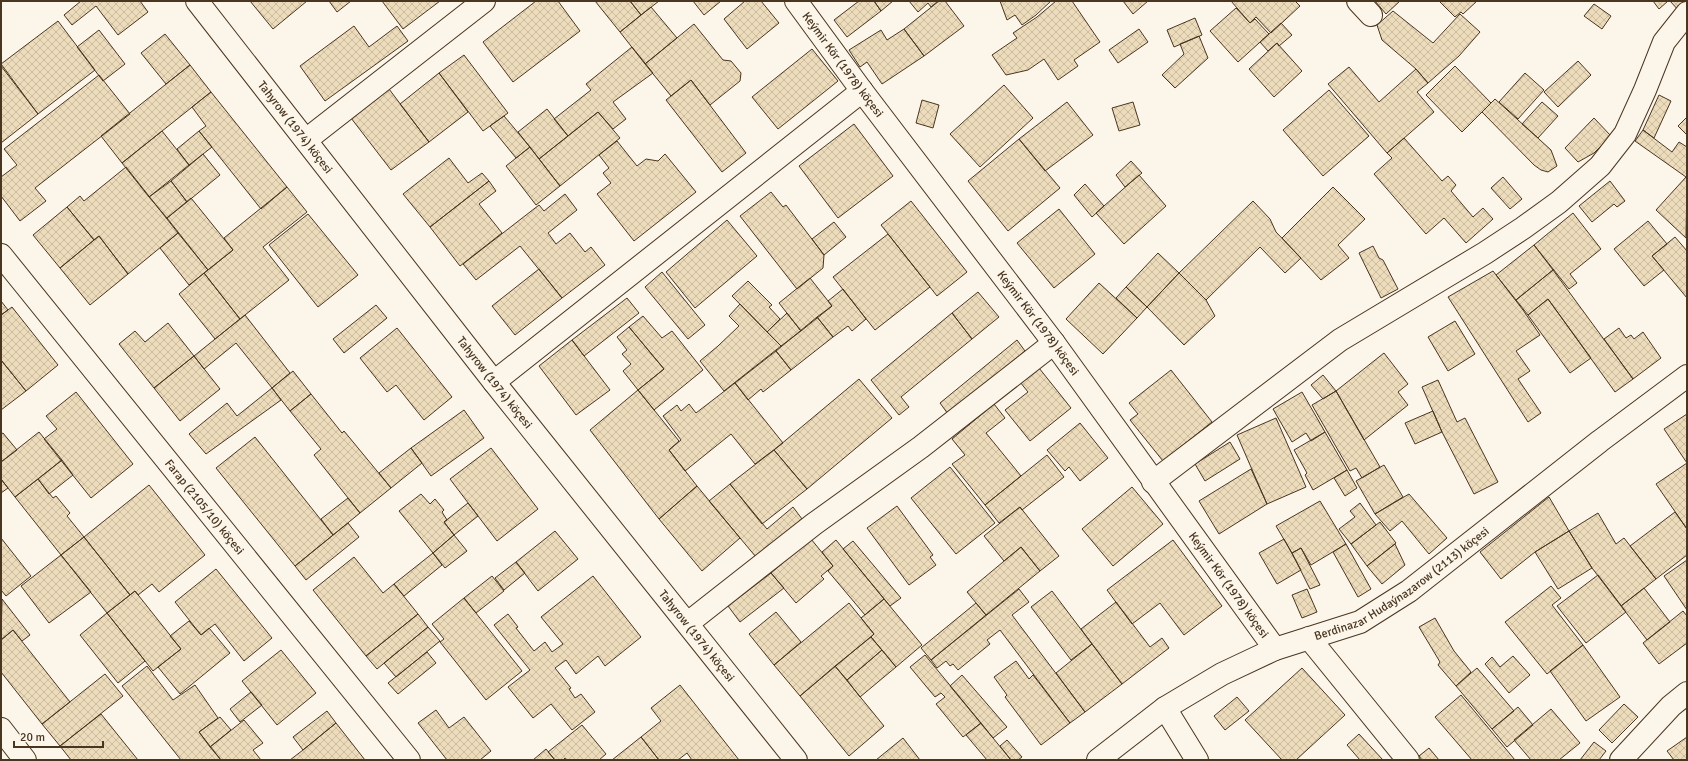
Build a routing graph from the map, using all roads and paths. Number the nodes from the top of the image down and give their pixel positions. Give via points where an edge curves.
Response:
1 (197, 1) edge
2 (484, 1) edge
3 (796, 1) edge
4 (1687, 14) edge
5 (862, 91) junction
6 (306, 140) junction
7 (1, 255) edge
8 (1054, 343) junction
9 (1687, 376) edge
10 (494, 382) junction
11 (1153, 482) junction
12 (688, 623) junction
13 (1309, 638) junction
14 (1275, 649) junction
15 (1687, 693) edge
16 (1165, 708) junction
17 (1, 729) edge
18 (25, 760) edge
19 (409, 760) edge
20 (796, 760) edge
21 (1098, 760) edge
22 (1197, 760) edge
23 (1408, 760) edge
24 (1621, 760) edge

1 - 6 street, Tahyrow (1974) köçesi
2 - 6 street
3 - 5 street, Keýmir Kör (1978) köçesi
4 - 11 street via 1664,42 1624,134 1600,166 1559,202 1485,253 1340,340
5 - 8 street, Keýmir Kör (1978) köçesi
5 - 10 street
6 - 10 street, Tahyrow (1974) köçesi
7 - 19 street, Farap (2105/10) köçesi
8 - 11 street, Keýmir Kör (1978) köçesi
8 - 12 street via 922,447 814,524
9 - 13 street, Berdinazar Hudaýnazarow (2113) köçesi via 1600,440 1410,591 1360,622
10 - 12 street, Tahyrow (1974) köçesi
11 - 14 street, Keýmir Kör (1978) köçesi
12 - 20 street, Tahyrow (1974) köçesi
13 - 14 street, Berdinazar Hudaýnazarow (2113) köçesi
13 - 23 street
14 - 16 street, Berdinazar Hudaýnazarow (2113) köçesi via 1222,674
15 - 24 street via 1671,706
16 - 21 street, Berdinazar Hudaýnazarow (2113) köçesi
16 - 22 street
17 - 18 street

